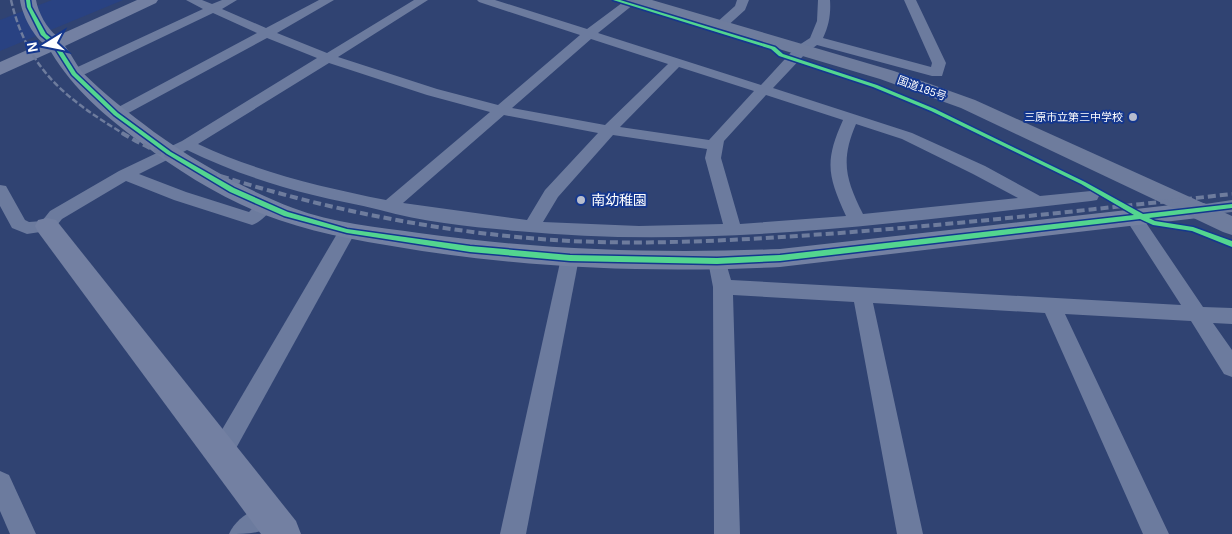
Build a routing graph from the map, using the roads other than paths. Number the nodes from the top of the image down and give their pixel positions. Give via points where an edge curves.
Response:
1 (150, 0) edge
2 (192, 0) edge
3 (230, 0) edge
4 (328, 0) edge
5 (422, 0) edge
6 (483, 0) edge
7 (633, 0) edge
8 (743, 0) edge
9 (824, 0) edge
10 (910, 0) edge
11 (28, 3) edge
12 (213, 8) junction
13 (720, 26) junction
14 (266, 33) junction
15 (589, 34) junction
16 (49, 40) junction
17 (808, 45) junction
18 (329, 57) junction
19 (676, 63) junction
20 (0, 69) edge
21 (74, 74) junction
22 (763, 90) junction
23 (502, 111) junction
24 (116, 114) junction
25 (851, 118) junction
26 (608, 131) junction
27 (715, 145) junction
28 (178, 149) junction
29 (125, 174) junction
30 (0, 190) edge
31 (1092, 196) dead end
32 (1038, 202) junction
33 (266, 205) junction
34 (1232, 206) edge
35 (388, 207) junction
36 (1198, 210) junction
37 (1134, 218) junction
38 (857, 220) junction
39 (46, 226) junction
40 (532, 226) junction
41 (1232, 227) edge
42 (733, 230) junction
43 (347, 231) junction
44 (570, 258) junction
45 (716, 261) junction
46 (724, 287) junction
47 (862, 295) junction
48 (1051, 305) junction
49 (1196, 313) junction
50 (1232, 316) edge
51 (1232, 368) edge
52 (221, 453) junction
53 (0, 484) edge
54 (276, 524) edge
55 (23, 534) edge
56 (242, 534) edge
57 (513, 534) edge
58 (728, 534) edge
59 (910, 534) edge
60 (1156, 534) edge

1 - 16 street
2 - 12 street
3 - 12 street
4 - 14 street
5 - 18 street
6 - 15 street
7 - 13 highway, 国道185号
7 - 15 street
8 - 13 street via 741,7
9 - 17 street via 823,19
10 - 17 street via 939,62 937,73
11 - 16 street
12 - 14 street
12 - 21 street
13 - 17 highway, 国道185号
14 - 18 street
14 - 24 street
15 - 19 street
15 - 23 street
16 - 20 street
16 - 21 street
17 - 22 street
17 - 36 highway, 国道185号 via 968,104
18 - 23 street via 394,81
18 - 28 street
19 - 22 street
19 - 26 street
21 - 24 street
22 - 25 street
22 - 27 street via 716,140
23 - 26 street
23 - 35 street
24 - 28 street
25 - 32 street via 907,136
25 - 38 street via 837,152 837,171
26 - 27 street
26 - 40 street via 551,194
27 - 42 street via 714,158
28 - 29 street
28 - 33 street via 232,190
28 - 35 street via 284,182
29 - 33 street via 252,219
29 - 39 street via 56,215
30 - 39 street via 18,224 27,228
31 - 32 street
32 - 38 street
33 - 43 street
34 - 36 street
35 - 40 street via 458,219
36 - 37 street
36 - 41 highway, 国道185号
37 - 45 street via 780,258
37 - 49 street
38 - 42 street
39 - 52 street
40 - 42 street via 651,232
43 - 44 street via 470,249
43 - 52 street
44 - 45 street
44 - 57 street
45 - 46 street
46 - 47 street
46 - 58 street
47 - 48 street
47 - 59 street
48 - 49 street
48 - 60 street
49 - 50 street
49 - 51 street
52 - 54 street
53 - 55 street
54 - 56 street

